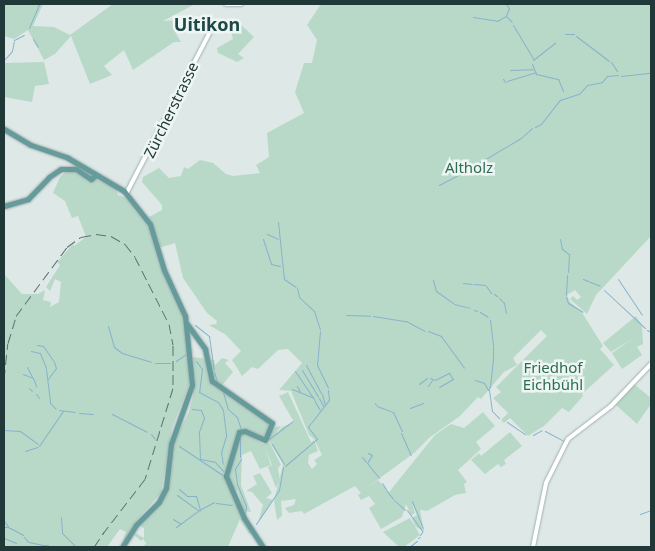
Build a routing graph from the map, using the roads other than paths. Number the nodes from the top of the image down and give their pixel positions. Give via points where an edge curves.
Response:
1 (226, 4) edge
2 (241, 4) edge
3 (214, 24) dead end
4 (4, 130) edge
5 (96, 175) junction
6 (126, 194) junction
7 (4, 206) edge
8 (187, 324) junction
9 (651, 366) edge
10 (122, 547) edge
11 (263, 547) edge
12 (533, 547) edge

1 - 2 street
3 - 6 street, Zürcherstrasse
4 - 5 main road via 31,145 68,158
5 - 6 main road
5 - 7 main road via 91,179 76,169 60,169 28,199
6 - 8 main road via 150,224 164,270
8 - 10 main road via 192,385 171,444 166,488 159,502 136,525
8 - 11 main road via 205,349 212,381 271,422 272,429 265,440 245,431 239,432 226,476 244,518
9 - 12 street via 611,406 581,427 567,442 546,482

